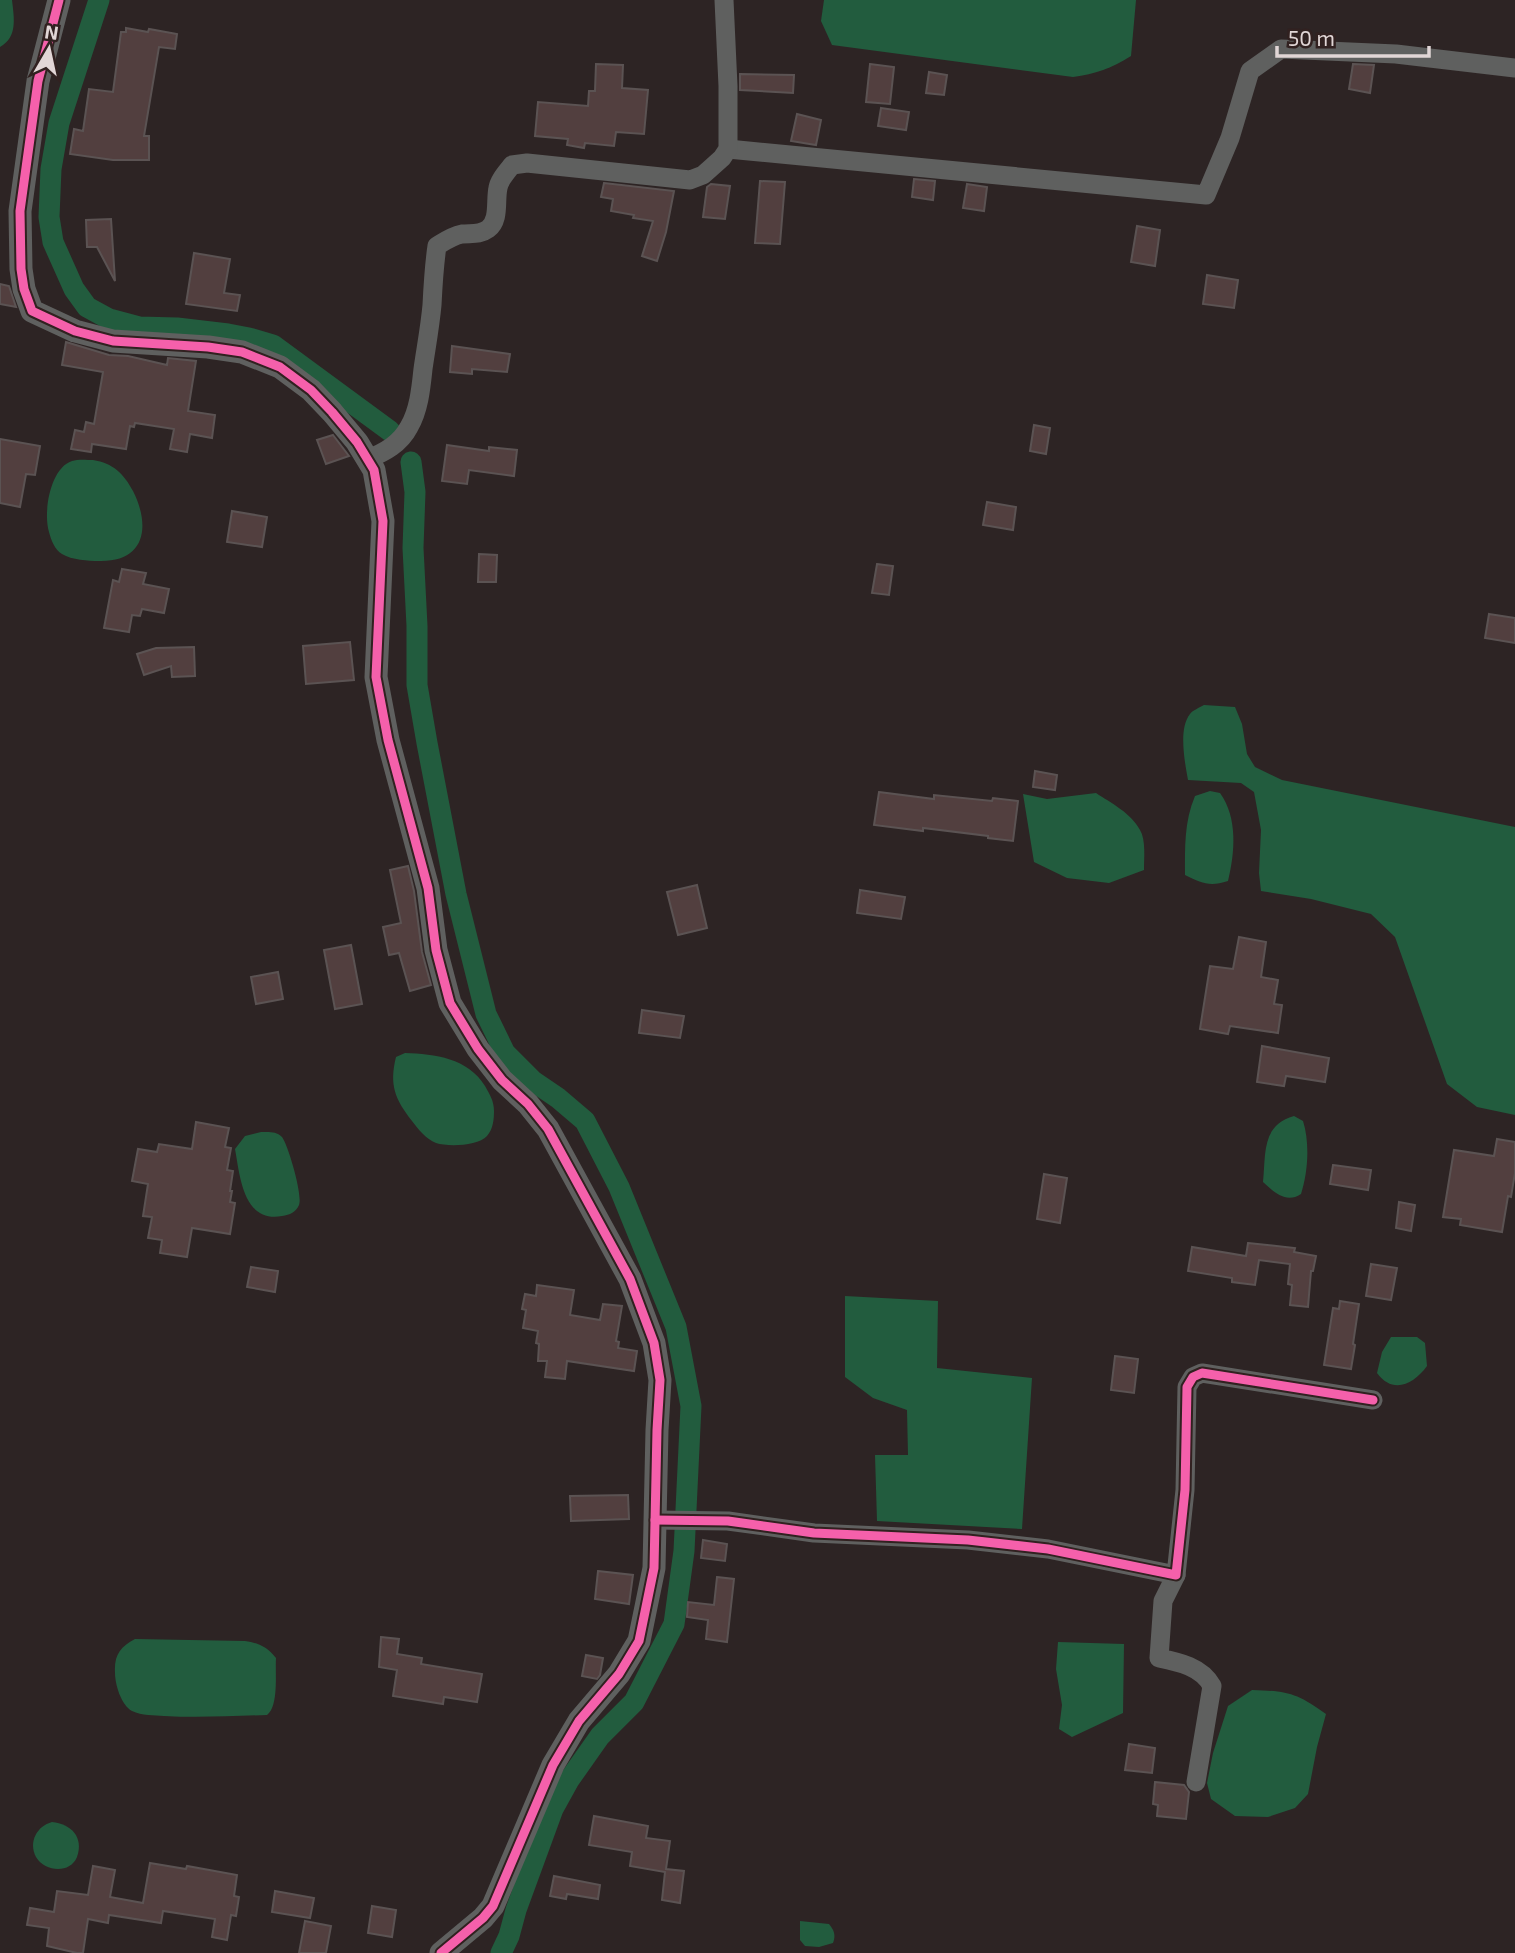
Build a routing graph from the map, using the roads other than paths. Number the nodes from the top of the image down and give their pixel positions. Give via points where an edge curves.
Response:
1 (58, 0) edge
2 (724, 0) edge
3 (1515, 68) edge
4 (728, 149) junction
5 (368, 459) junction
6 (1373, 1399) dead end
7 (655, 1520) junction
8 (1176, 1574) junction
9 (1196, 1782) dead end
10 (441, 1953) edge

1 - 5 street via 38,81 20,211 21,269 32,311 75,331 113,341 242,352 280,367 332,412
2 - 4 street
3 - 4 street via 1396,54 1281,49 1250,71 1230,138 1206,195
4 - 5 street via 712,167 690,180 512,165 498,185 492,225 437,246 414,415 400,440
5 - 7 street via 383,521 376,677 428,888 436,950 450,1003 486,1060 548,1129 630,1279 650,1332 660,1380
6 - 8 street via 1202,1373 1193,1377 1187,1387 1185,1490
7 - 8 street via 728,1521 814,1533 968,1540 1048,1549
7 - 10 street via 654,1568 639,1640 552,1765 493,1906
8 - 9 street via 1163,1601 1159,1657 1193,1668 1212,1686

